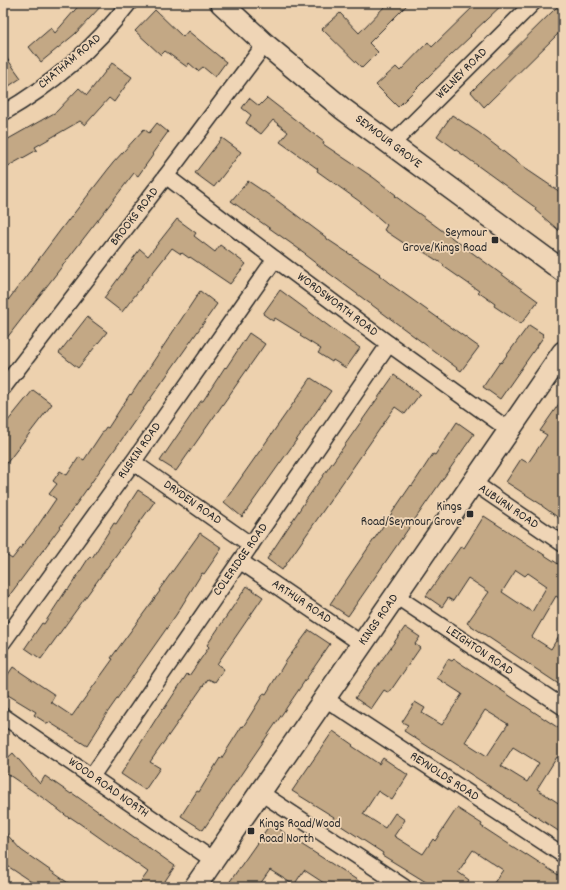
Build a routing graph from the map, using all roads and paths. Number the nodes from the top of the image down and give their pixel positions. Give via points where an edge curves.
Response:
1 (129, 3) edge
2 (221, 3) edge
3 (533, 3) edge
4 (266, 44) junction
5 (3, 113) edge
6 (391, 145) junction
7 (166, 176) junction
8 (275, 259) junction
9 (563, 271) edge
10 (390, 344) junction
11 (563, 352) edge
12 (3, 388) edge
13 (509, 430) junction
14 (133, 462) junction
15 (474, 483) junction
16 (563, 544) edge
17 (251, 545) junction
18 (240, 561) junction
19 (396, 596) junction
20 (3, 642) edge
21 (362, 644) junction
22 (324, 698) junction
23 (563, 707) edge
24 (3, 716) edge
25 (92, 776) junction
26 (261, 793) junction
27 (563, 855) edge
28 (213, 860) junction
29 (195, 887) edge
30 (404, 887) edge

1 - 5 street, CHATHAM ROAD via 110,27 77,59 49,82
2 - 4 street, SEYMOUR GROVE
3 - 6 street, WELNEY ROAD
4 - 6 street, SEYMOUR GROVE via 343,109
4 - 7 street, BROOKS ROAD
6 - 9 street, SEYMOUR GROVE
7 - 8 street, WORDSWORTH ROAD
7 - 12 street, BROOKS ROAD
8 - 10 street, WORDSWORTH ROAD
8 - 14 street, RUSKIN ROAD
10 - 13 street, WORDSWORTH ROAD
10 - 17 street, COLERIDGE ROAD
11 - 13 street, KINGS ROAD
13 - 15 street, KINGS ROAD
14 - 17 street, DRYDEN ROAD
14 - 20 street, RUSKIN ROAD
15 - 16 street, AUBURN ROAD
15 - 19 street, KINGS ROAD
17 - 18 street, COLERIDGE ROAD
18 - 21 street, ARTHUR ROAD
18 - 25 street, COLERIDGE ROAD
19 - 21 street, KINGS ROAD
19 - 23 street, LEIGHTON ROAD
21 - 22 street, KINGS ROAD
22 - 26 street, KINGS ROAD
22 - 27 street, REYNOLDS ROAD
24 - 25 street, WOOD ROAD NORTH
25 - 28 street, WOOD ROAD NORTH
26 - 28 street, KINGS ROAD
26 - 30 street
28 - 29 street, KINGS ROAD

